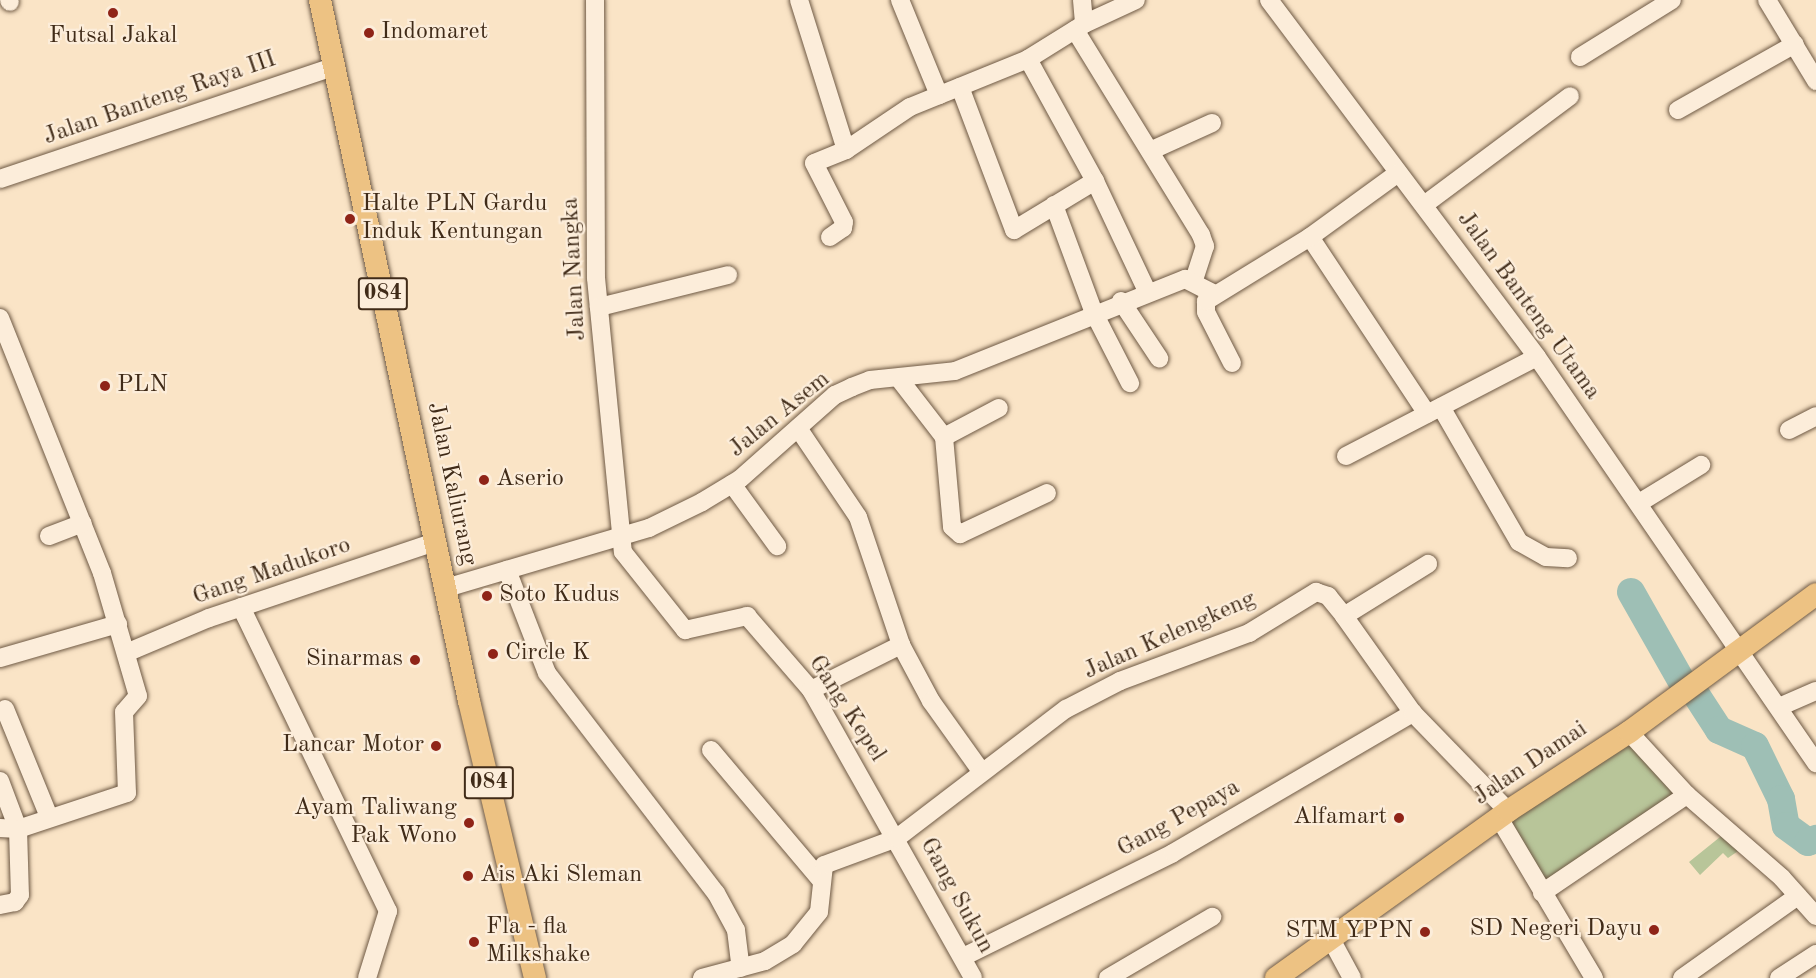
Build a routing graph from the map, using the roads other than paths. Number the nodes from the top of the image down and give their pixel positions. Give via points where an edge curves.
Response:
1 (320, 0) edge
2 (596, 0) edge
3 (799, 0) edge
4 (900, 0) edge
5 (1082, 0) edge
6 (1136, 0) edge
7 (1269, 0) edge
8 (1672, 0) edge
9 (1767, 0) edge
10 (1079, 27) junction
11 (1795, 44) junction
12 (1580, 57) dead end
13 (1028, 60) junction
14 (335, 66) junction
15 (1816, 81) edge
16 (960, 87) junction
17 (939, 96) junction
18 (1570, 96) dead end
19 (1678, 110) dead end
20 (1212, 123) dead end
21 (846, 150) junction
22 (1150, 151) junction
23 (1398, 173) junction
24 (0, 179) edge
25 (1095, 181) junction
26 (1424, 205) junction
27 (1054, 206) junction
28 (830, 237) dead end
29 (1310, 237) junction
30 (728, 275) dead end
31 (1194, 280) junction
32 (1148, 291) junction
33 (1212, 293) junction
34 (1121, 301) junction
35 (599, 307) junction
36 (1094, 313) junction
37 (0, 318) edge
38 (1537, 357) junction
39 (1159, 358) dead end
40 (1232, 363) dead end
41 (894, 380) junction
42 (1130, 383) dead end
43 (999, 408) dead end
44 (1434, 410) junction
45 (1816, 416) edge
46 (798, 428) junction
47 (1789, 430) dead end
48 (944, 437) junction
49 (1346, 456) dead end
50 (1701, 465) dead end
51 (732, 484) junction
52 (1047, 493) dead end
53 (1639, 503) junction
54 (83, 523) junction
55 (621, 534) junction
56 (49, 536) dead end
57 (435, 542) junction
58 (777, 546) dead end
59 (1568, 558) dead end
60 (1428, 564) dead end
61 (507, 570) junction
62 (446, 588) junction
63 (1816, 594) edge
64 (241, 607) junction
65 (1344, 616) junction
66 (118, 624) junction
67 (901, 645) junction
68 (1739, 648) junction
69 (126, 653) junction
70 (0, 658) edge
71 (811, 690) junction
72 (1816, 691) edge
73 (1779, 707) junction
74 (5, 709) dead end
75 (1413, 713) junction
76 (1629, 732) junction
77 (711, 750) dead end
78 (1816, 763) edge
79 (981, 771) junction
80 (0, 781) edge
81 (1687, 795) junction
82 (1503, 814) junction
83 (49, 818) junction
84 (0, 828) edge
85 (18, 829) junction
86 (897, 838) junction
87 (820, 879) junction
88 (1542, 893) junction
89 (1798, 896) junction
90 (0, 905) edge
91 (1816, 916) edge
92 (1212, 917) dead end
93 (1332, 941) junction
94 (1816, 954) edge
95 (963, 957) junction
96 (741, 968) junction
97 (768, 970) edge
98 (367, 978) edge
99 (535, 978) edge
100 (702, 978) edge
101 (973, 978) edge
102 (1108, 978) edge
103 (1276, 978) edge
104 (1352, 978) edge
105 (1594, 978) edge
106 (1682, 978) edge
107 (1779, 978) edge

1 - 14 main road, Jalan Kaliurang / 084
2 - 35 street, Jalan Nangka via 593,210
3 - 21 street
4 - 17 street
5 - 10 street
6 - 10 street
7 - 23 street, Jalan Banteng Utama
8 - 12 street
9 - 11 street
10 - 13 street
10 - 22 street
11 - 15 street
11 - 19 street
13 - 16 street
13 - 25 street
14 - 24 street, Jalan Banteng Raya III
14 - 57 main road, Jalan Kaliurang / 084
16 - 17 street
16 - 27 street via 1014,230
17 - 21 street via 910,107
18 - 26 street
20 - 22 street
21 - 28 street via 814,163 844,222 843,228
22 - 31 street via 1205,246
23 - 26 street, Jalan Banteng Utama
23 - 29 street
25 - 27 street
25 - 32 street
26 - 38 street, Jalan Banteng Utama
27 - 36 street
29 - 33 street
29 - 44 street
30 - 35 street
31 - 32 street, Jalan Asem
31 - 33 street
32 - 34 street, Jalan Asem
33 - 40 street via 1206,301 1206,312
34 - 36 street, Jalan Asem
34 - 39 street
35 - 55 street, Jalan Nangka
36 - 41 street, Jalan Asem via 955,371
36 - 42 street
37 - 54 street
38 - 44 street
38 - 53 street, Jalan Banteng Utama
41 - 46 street, Jalan Asem via 870,380 835,395
41 - 48 street
43 - 48 street
44 - 49 street
44 - 59 street via 1519,542 1546,557
45 - 47 street
46 - 51 street, Jalan Asem
46 - 67 street via 858,517
48 - 52 street via 952,527 960,534
50 - 53 street
51 - 55 street, Jalan Asem via 649,528
51 - 58 street
53 - 68 street, Jalan Banteng Utama
54 - 56 street
54 - 66 street
55 - 61 street, Jalan Asem
55 - 71 street, Gang Kepel via 623,552 685,630 747,616
57 - 62 main road, Jalan Kaliurang / 084
57 - 64 street, Gang Madukoro
60 - 65 street
61 - 62 street, Jalan Asem
61 - 96 street via 547,673 716,893 736,930
62 - 99 main road, Jalan Kaliurang / 084
63 - 68 main road, Jalan Damai
64 - 69 street, Gang Madukoro
64 - 98 street via 388,911
65 - 75 street, Jalan Kelengkeng
65 - 79 street, Jalan Kelengkeng via 1328,596 1310,594 1249,633 1120,681 1066,709
66 - 69 street
66 - 70 street
67 - 71 street
67 - 79 street via 931,701
68 - 73 street, Jalan Banteng Utama
68 - 76 main road, Jalan Damai
69 - 83 street via 138,696 124,712 127,793
71 - 86 street, Gang Kepel
72 - 73 street
73 - 78 street, Jalan Banteng Utama
74 - 83 street
75 - 82 street, Jalan Kelengkeng
75 - 95 street, Gang Pepaya via 1173,853
76 - 81 street
76 - 82 main road, Jalan Damai
77 - 87 street
79 - 86 street, Jalan Kelengkeng
80 - 85 street
81 - 88 street
81 - 89 street
82 - 88 street, Jalan Kelengkeng
82 - 93 main road, Jalan Damai
83 - 85 street
84 - 85 street
85 - 90 street via 20,895 15,902
86 - 87 street, Jalan Kelengkeng via 824,866
86 - 95 street, Gang Sukun
87 - 97 street via 819,912 810,927
88 - 105 street, Jalan Kelengkeng
89 - 91 street
89 - 106 street
92 - 102 street
93 - 103 main road, Jalan Damai
93 - 104 street
94 - 107 street
95 - 101 street, Gang Sukun
96 - 97 street
96 - 100 street

